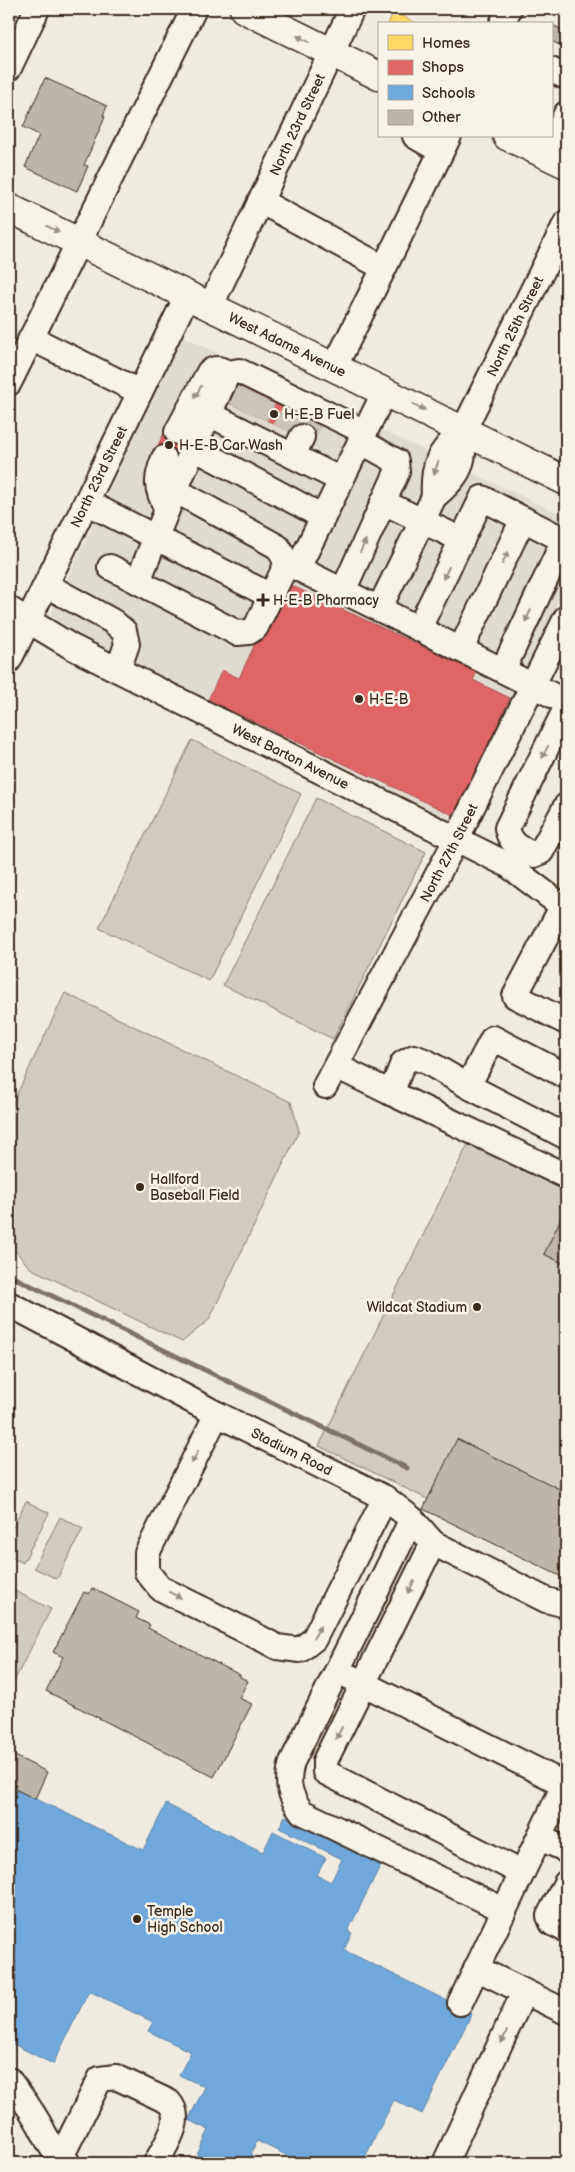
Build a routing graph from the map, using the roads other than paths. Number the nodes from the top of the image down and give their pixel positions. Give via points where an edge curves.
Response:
1 (37, 9) edge
2 (194, 9) edge
3 (244, 9) edge
4 (352, 9) edge
5 (509, 9) edge
6 (503, 22) edge
7 (331, 53) junction
8 (9, 68) edge
9 (552, 70) edge
10 (378, 76) edge
11 (566, 77) edge
12 (561, 115) edge
13 (422, 138) edge
14 (511, 138) edge
15 (445, 144) edge
16 (557, 160) edge
17 (260, 201) junction
18 (9, 208) edge
19 (566, 223) edge
20 (79, 242) junction
21 (384, 268) junction
22 (199, 300) junction
23 (31, 338) junction
24 (335, 366) junction
25 (228, 373) junction
26 (9, 383) edge
27 (385, 390) junction
28 (140, 392) junction
29 (251, 404) junction
30 (209, 414) junction
31 (297, 426) junction
32 (464, 429) junction
33 (362, 437) junction
34 (185, 440) junction
35 (164, 458) dead end
36 (341, 480) junction
37 (566, 481) edge
38 (171, 500) junction
39 (86, 502) junction
40 (383, 502) junction
41 (323, 517) junction
42 (523, 519) junction
43 (422, 521) junction
44 (156, 539) junction
45 (462, 540) junction
46 (292, 565) junction
47 (110, 567) dead end
48 (138, 581) junction
49 (46, 585) junction
50 (343, 591) junction
51 (271, 596) junction
52 (379, 609) junction
53 (19, 614) edge
54 (566, 618) edge
55 (419, 628) junction
56 (462, 649) junction
57 (558, 656) edge
58 (9, 660) edge
59 (118, 670) junction
60 (503, 670) junction
61 (533, 685) junction
62 (566, 702) edge
63 (566, 708) edge
64 (566, 806) edge
65 (456, 840) junction
66 (564, 908) edge
67 (566, 1022) edge
68 (566, 1076) edge
69 (468, 1086) junction
70 (391, 1093) junction
71 (566, 1128) edge
72 (566, 1176) edge
73 (9, 1304) edge
74 (217, 1414) junction
75 (385, 1498) junction
76 (412, 1519) junction
77 (433, 1543) junction
78 (566, 1605) edge
79 (337, 1670) junction
80 (363, 1684) junction
81 (566, 1783) edge
82 (539, 1838) junction
83 (566, 1851) edge
84 (522, 1873) junction
85 (566, 1883) edge
86 (504, 1910) junction
87 (566, 1930) edge
88 (476, 1968) junction
89 (524, 1992) junction
90 (460, 2003) dead end
91 (566, 2012) edge
92 (9, 2080) edge
93 (62, 2162) edge
94 (156, 2163) edge
95 (445, 2163) edge

1 - 8 street
2 - 20 street
7 -> 3 main road
4 - 7 street, North 23rd Street
5 - 6 street
7 - 10 main road
7 - 17 street, North 23rd Street
9 - 11 street
12 - 16 street
13 - 15 street
14 - 16 main road
15 - 21 street
17 - 21 street
17 - 22 street, North 23rd Street
18 -> 20 main road, West Adams Avenue
19 - 32 street, North 25th Street
20 - 22 main road, West Adams Avenue
20 - 23 street
21 - 24 street
22 - 24 main road, West Adams Avenue
22 - 28 street, North 23rd Street
23 - 26 street
23 - 28 street
24 - 27 main road, West Adams Avenue
25 - 29 street via 239,371
25 - 30 street
25 -> 34 street via 220,369 208,372
27 -> 32 main road, West Adams Avenue
27 - 33 street
28 - 39 street, North 23rd Street
29 - 30 street
29 - 31 street
29 - 31 street
30 - 34 street
31 - 33 street
31 - 36 street
32 - 37 main road, West Adams Avenue
32 - 43 street via 442,451 433,474 434,497
33 - 36 street
33 - 40 street via 396,461 397,472
34 - 38 street
34 - 41 street
35 - 38 street via 157,489
36 - 41 street
38 - 44 street
38 - 46 street via 278,547
39 - 44 street
39 - 49 street, North 23rd Street
40 - 43 street
50 -> 40 street
41 - 46 street
42 - 45 street via 482,498
56 -> 42 street
42 -> 60 street via 564,540
43 - 45 street
43 - 52 street
44 - 48 street
44 - 51 street
45 -> 55 street
46 - 50 street
46 - 51 street
47 - 48 street
48 - 51 street via 238,633 256,627
49 - 53 street, North 23rd Street
49 - 59 street via 112,621 124,631 127,644
50 - 52 street
52 - 55 street
53 - 58 street, North 23rd Street
53 - 59 street, West Barton Avenue via 72,647
54 - 57 street, North 27th Street
55 - 56 street
56 - 60 street
57 - 61 street, North 27th Street
59 - 65 street, West Barton Avenue
60 - 61 street
61 - 62 street
61 - 65 street, North 27th Street
63 -> 64 street via 507,828 509,837 515,845 534,855 542,852
65 - 66 street, West Barton Avenue via 508,865
65 - 70 street, North 27th Street via 330,1076
66 - 67 street via 515,996
68 - 69 street via 493,1038
69 - 70 street via 414,1057 403,1063
69 - 71 street via 562,1135
70 - 72 street
73 - 74 street, Stadium Road
74 - 75 street, Stadium Road
74 -> 75 street via 147,1553 147,1572 160,1588 262,1640 277,1647 300,1650 314,1639
75 - 76 street, Stadium Road
76 - 77 street, Stadium Road
76 - 79 street
77 - 78 street, Stadium Road via 546,1600
77 -> 80 street
79 - 80 street
79 - 86 street via 292,1762 288,1775 291,1798 302,1812
80 - 81 street
80 -> 84 street via 325,1761 325,1772
81 - 82 street
82 - 83 street
82 - 84 street
84 - 86 street
85 - 87 street via 549,1916 552,1923
86 - 88 street
88 - 89 street
88 - 90 street
89 - 91 street
89 -> 95 street
92 - 93 street
93 - 94 street via 100,2079 116,2077 169,2102 175,2110 173,2130

